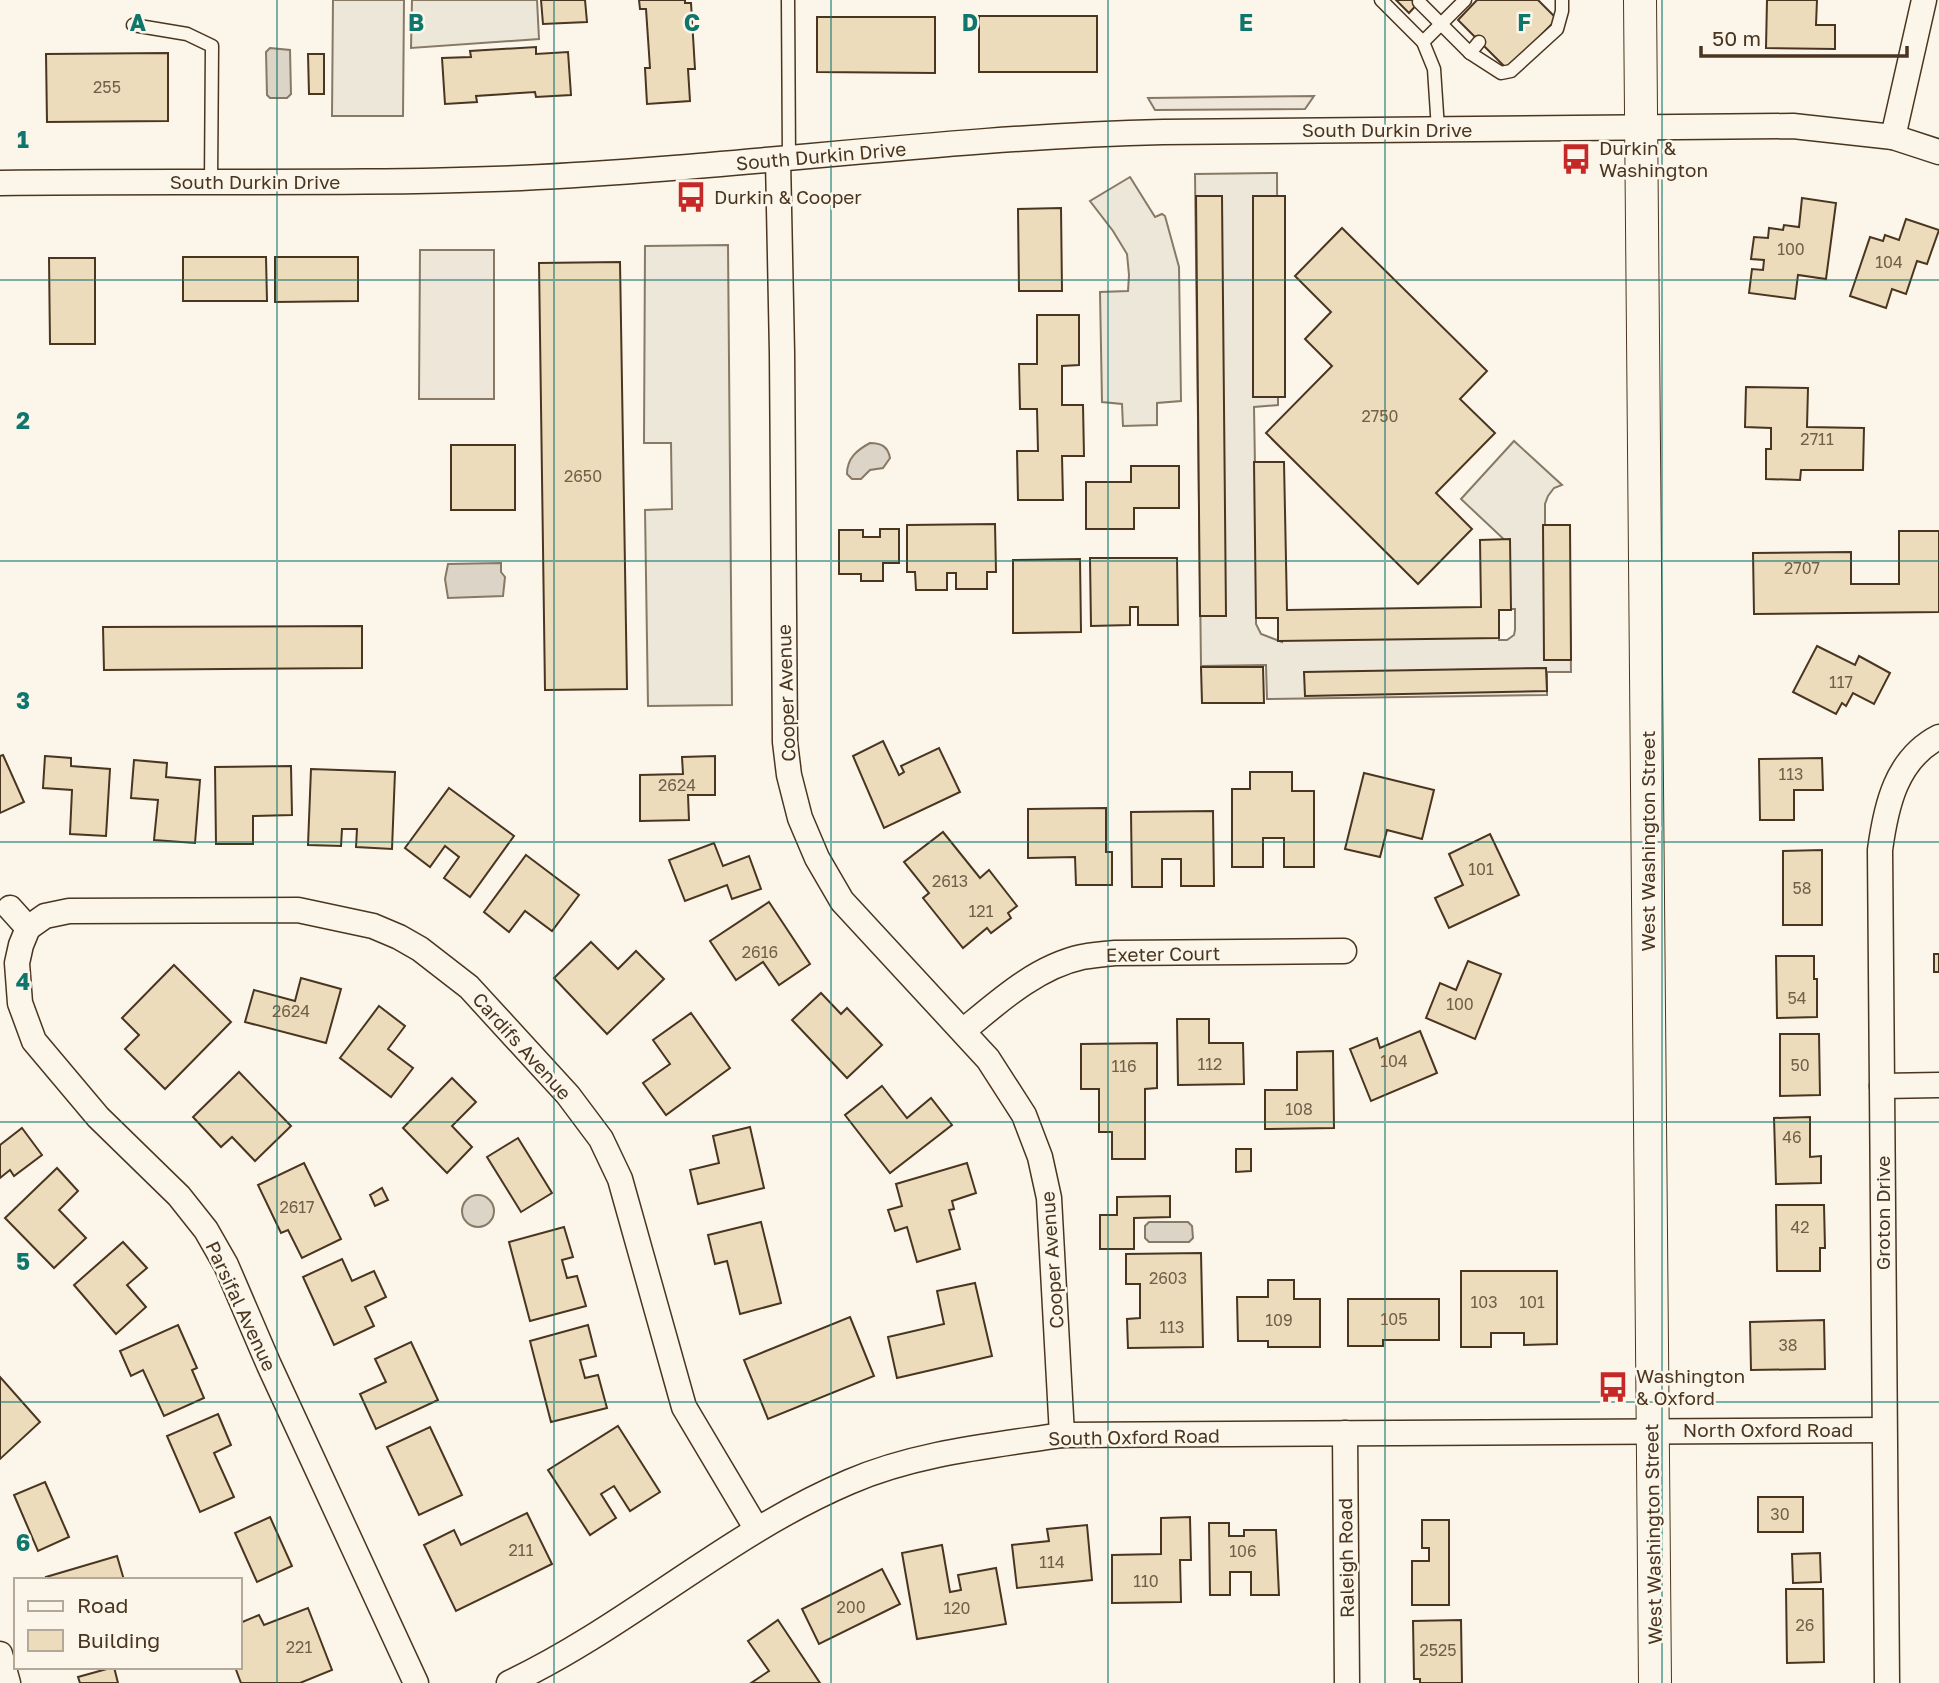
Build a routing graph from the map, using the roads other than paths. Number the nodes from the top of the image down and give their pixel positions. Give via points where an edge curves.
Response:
1 (788, 0) edge
2 (1381, 0) edge
3 (1465, 0) edge
4 (1562, 0) edge
5 (1640, 0) edge
6 (1924, 0) edge
7 (1419, 2) dead end
8 (1441, 24) junction
9 (133, 25) dead end
10 (1423, 42) junction
11 (1479, 42) dead end
12 (1470, 53) junction
13 (1643, 128) junction
14 (1438, 129) junction
15 (1893, 137) junction
16 (1939, 152) edge
17 (783, 159) junction
18 (0, 183) edge
19 (211, 183) junction
20 (1939, 737) edge
21 (9, 908) dead end
22 (28, 928) junction
23 (1344, 951) dead end
24 (962, 1031) junction
25 (1939, 1085) edge
26 (1882, 1086) junction
27 (1884, 1430) junction
28 (1652, 1431) junction
29 (1345, 1433) junction
30 (1062, 1435) junction
31 (756, 1528) junction
32 (0, 1654) edge
33 (8, 1683) edge
34 (416, 1683) edge
35 (509, 1683) edge
36 (1347, 1683) edge
37 (1655, 1683) edge
38 (1887, 1683) edge

1 - 17 lane
2 - 10 lane
3 - 8 lane
4 - 12 lane via 1557,29 1511,71 1501,73
5 - 13 street, West Washington Street
6 - 15 street
7 - 8 lane
8 - 10 lane
8 - 12 lane
9 - 19 lane via 187,34 212,46
10 - 14 lane via 1434,69
11 - 12 lane
13 - 14 street, South Durkin Drive
13 - 15 street, South Durkin Drive via 1793,126
13 - 28 street, West Washington Street
14 - 17 street, South Durkin Drive via 1079,133
15 - 16 street, South Durkin Drive
17 - 19 street, South Durkin Drive via 520,178
17 - 24 street, Cooper Avenue via 785,742 789,775 800,818 842,901
18 - 19 street, South Durkin Drive
20 - 26 street, Groton Drive via 1905,766 1885,810 1880,850
21 - 22 street
22 - 31 street, Cardifs Avenue via 45,916 69,911 298,910 373,926 399,937 469,987 568,1095 601,1139 620,1179 684,1407
22 - 34 street, Parsifal Avenue via 17,963 20,1003 34,1041 98,1117 179,1196 206,1230
23 - 24 street, Exeter Court via 1081,957 1020,985
24 - 30 street, Cooper Avenue via 1007,1086 1041,1157 1053,1242
25 - 26 street
26 - 27 street, Groton Drive
27 - 28 street, North Oxford Road
27 - 38 street, Groton Drive
28 - 29 street, South Oxford Road
28 - 37 street, West Washington Street
29 - 30 street, South Oxford Road
29 - 36 street, Raleigh Road
30 - 31 street, South Oxford Road via 899,1464 849,1482
31 - 35 street, South Oxford Road via 637,1610
32 - 33 street

